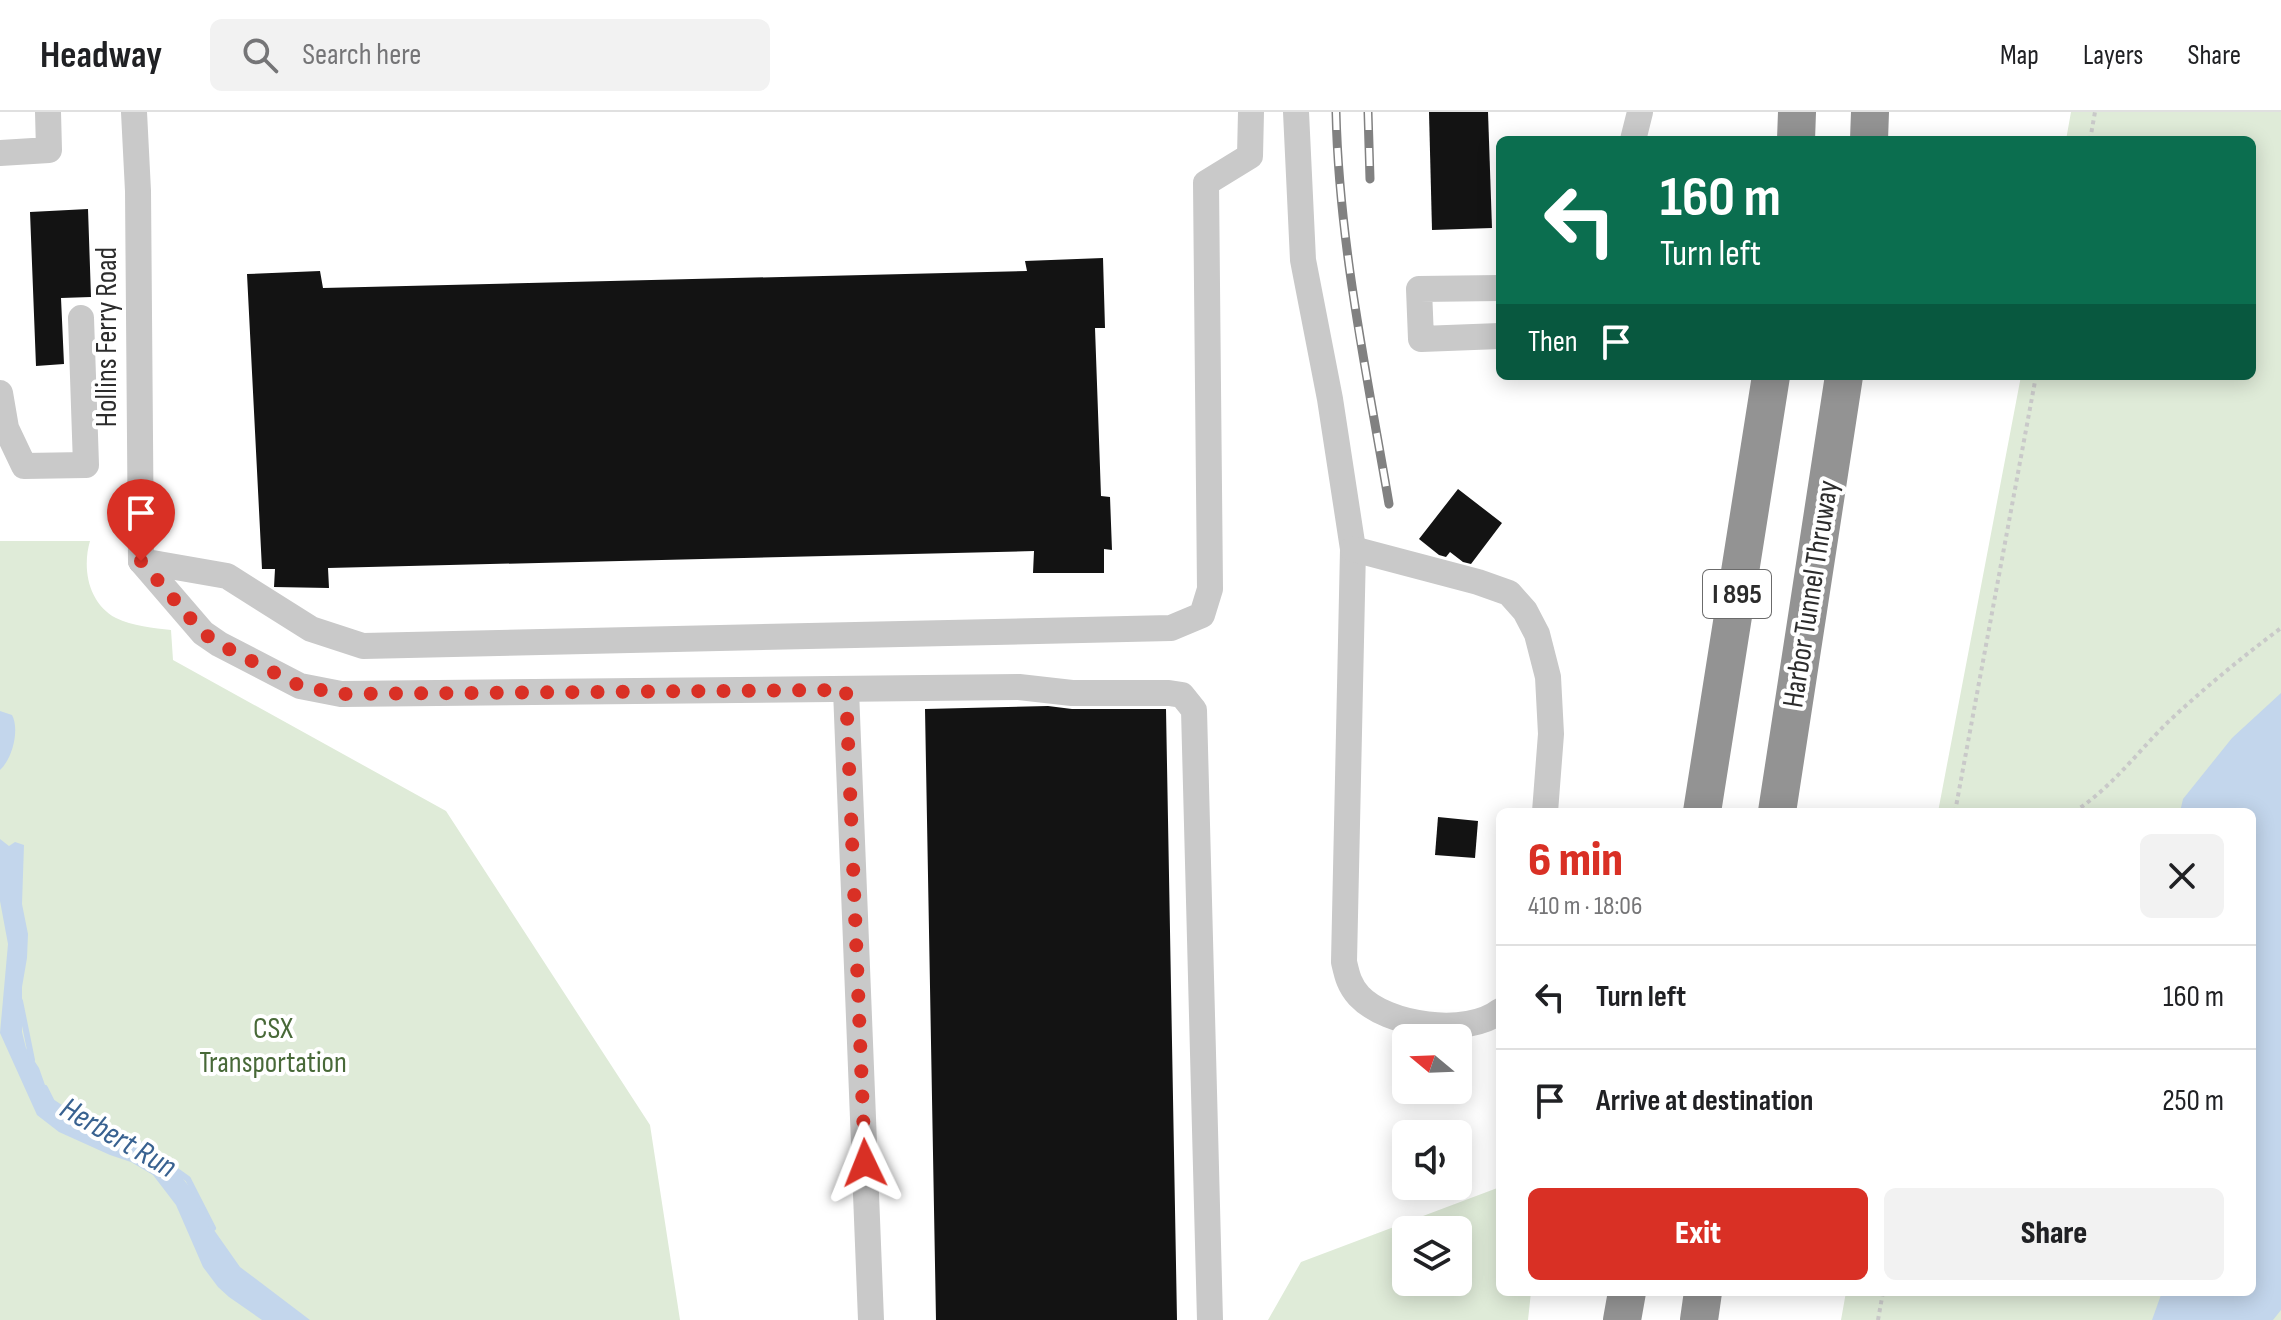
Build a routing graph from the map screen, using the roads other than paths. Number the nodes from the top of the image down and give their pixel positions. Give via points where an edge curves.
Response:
1 (48, 112) edge
2 (134, 112) edge
3 (1251, 112) edge
4 (1296, 112) edge
5 (1640, 112) edge
6 (1797, 112) edge
7 (1870, 112) edge
8 (1634, 136) edge
9 (1796, 136) edge
10 (1869, 136) edge
11 (0, 153) edge
12 (1496, 288) edge
13 (81, 318) dead end
14 (1496, 336) edge
15 (1770, 380) edge
16 (1843, 380) edge
17 (0, 393) edge
18 (1353, 549) junction
19 (141, 561) junction
20 (846, 690) junction
21 (1545, 808) edge
22 (1703, 808) edge
23 (1778, 808) edge
24 (1496, 1013) edge
25 (1626, 1296) edge
26 (1702, 1296) edge
27 (871, 1320) edge
28 (1210, 1320) edge
29 (1622, 1320) edge
30 (1699, 1320) edge

1 - 11 street via 49,150
2 - 19 street, Hollins Ferry Road
3 - 19 street via 1250,156 1206,183 1210,589 1202,615 1171,628 363,646 311,629 227,576
4 - 18 street via 1303,260
5 - 8 street
6 - 9 highway
7 - 10 highway
12 - 14 street via 1419,289 1421,339
13 - 17 street via 86,465 24,466 6,428
15 - 22 highway, I 895
16 - 23 highway, Harbor Tunnel Thruway / I 895
18 - 21 street via 1509,593 1525,611 1548,677 1551,734
18 - 24 street via 1344,962 1349,982 1373,1007 1425,1023 1450,1028
19 - 20 street via 203,633 314,691
20 - 27 street
20 - 28 street via 1019,687 1169,693 1182,695 1194,710
25 - 29 highway
26 - 30 highway

